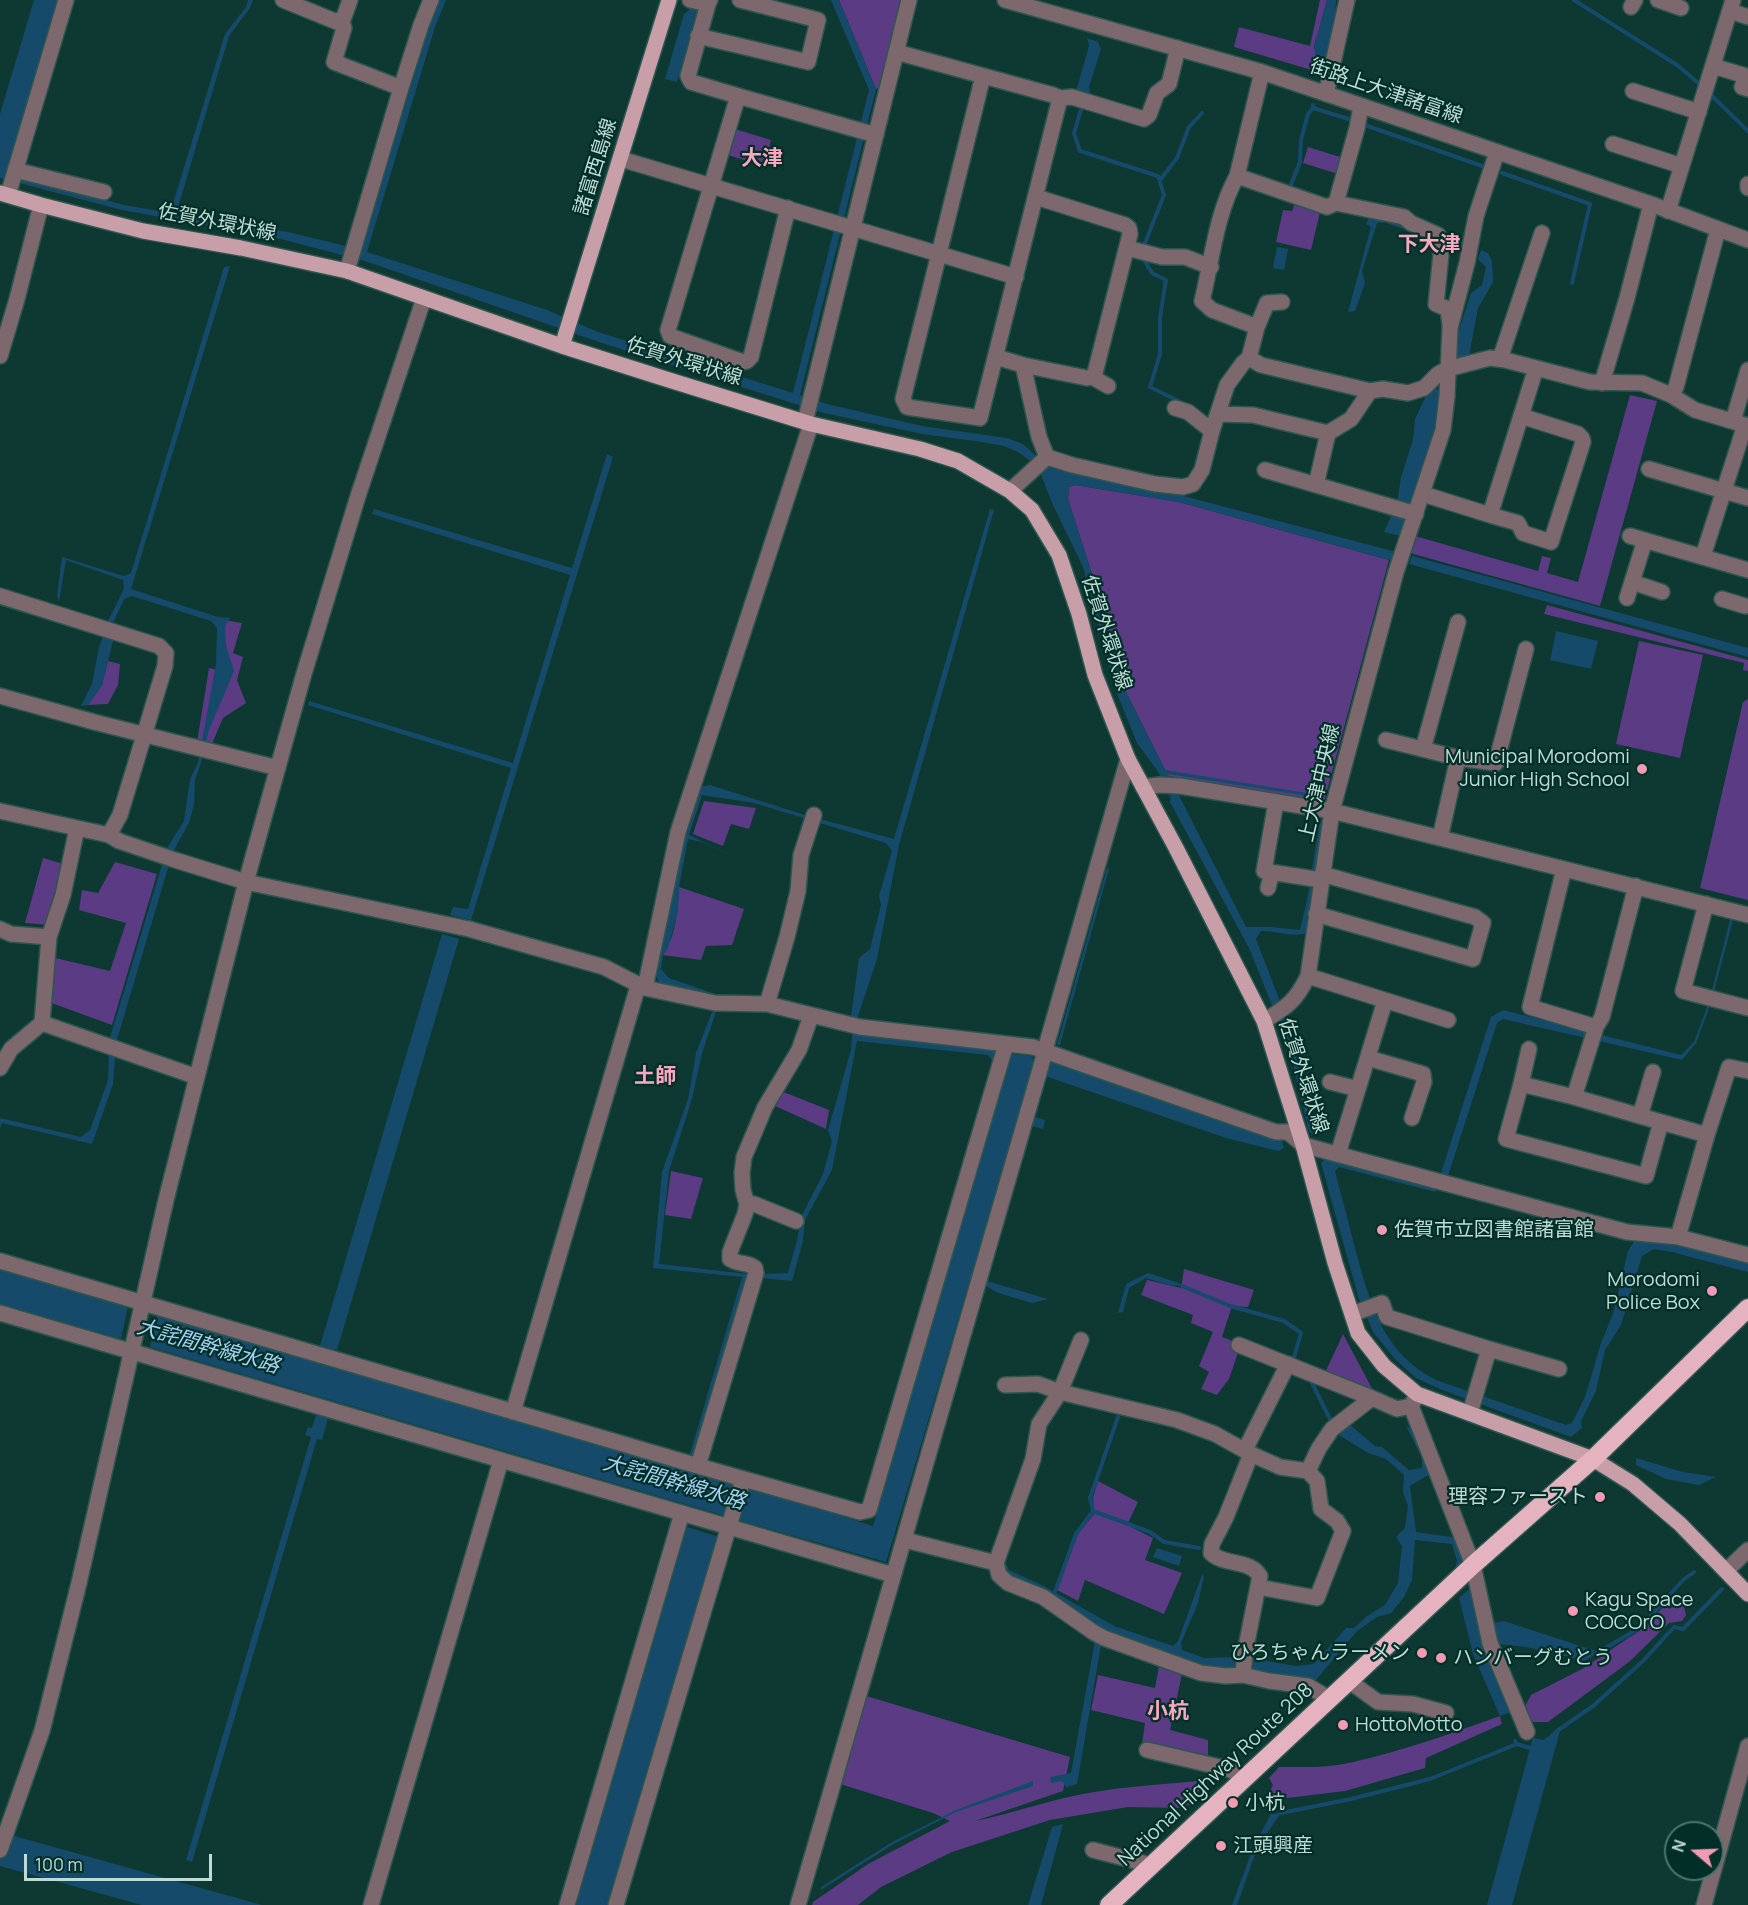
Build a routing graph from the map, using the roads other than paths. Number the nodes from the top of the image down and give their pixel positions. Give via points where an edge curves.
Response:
1 (66, 0) edge
2 (283, 0) edge
3 (350, 0) edge
4 (431, 0) edge
5 (669, 0) edge
6 (690, 0) edge
7 (740, 0) edge
8 (909, 0) edge
9 (1005, 0) edge
10 (1347, 0) edge
11 (1658, 0) edge
12 (709, 2) edge
13 (1035, 4) edge
14 (1732, 6) edge
15 (1681, 8) edge
16 (1748, 17) edge
17 (341, 19) junction
18 (698, 36) junction
19 (1178, 48) junction
20 (897, 52) junction
21 (1713, 66) junction
22 (1263, 72) junction
23 (983, 76) junction
24 (401, 88) junction
25 (1748, 89) edge
26 (1633, 91) dead end
27 (1326, 94) junction
28 (738, 96) junction
29 (1060, 98) junction
30 (1699, 112) junction
31 (1358, 118) junction
32 (867, 133) junction
33 (1613, 144) dead end
34 (1497, 152) junction
35 (621, 159) junction
36 (1682, 166) junction
37 (1237, 176) junction
38 (10, 183) edge
39 (711, 185) junction
40 (105, 192) dead end
41 (1036, 197) junction
42 (1336, 203) junction
43 (1651, 204) junction
44 (41, 205) junction
45 (788, 208) junction
46 (1668, 210) junction
47 (844, 224) junction
48 (1718, 230) junction
49 (1542, 233) dead end
50 (1748, 240) edge
51 (1127, 248) junction
52 (939, 253) junction
53 (351, 259) junction
54 (1210, 267) junction
55 (1016, 277) junction
56 (424, 298) junction
57 (1282, 302) dead end
58 (1257, 327) junction
59 (1450, 328) junction
60 (564, 340) junction
61 (0, 356) edge
62 (996, 357) junction
63 (1249, 358) junction
64 (1500, 359) junction
65 (1023, 365) junction
66 (1536, 368) junction
67 (1447, 369) junction
68 (1748, 370) edge
69 (1092, 377) junction
70 (1602, 383) junction
71 (1108, 386) dead end
72 (1370, 391) junction
73 (1671, 395) junction
74 (1175, 408) dead end
75 (1218, 414) junction
76 (1521, 416) junction
77 (808, 419) junction
78 (1742, 424) edge
79 (1212, 431) junction
80 (1328, 433) junction
81 (1047, 457) junction
82 (1649, 469) dead end
83 (1265, 471) dead end
84 (1316, 485) junction
85 (1010, 491) junction
86 (1724, 491) junction
87 (1423, 494) junction
88 (1748, 498) edge
89 (1416, 514) junction
90 (1490, 515) junction
91 (1629, 536) dead end
92 (1645, 540) junction
93 (1703, 556) junction
94 (1748, 570) edge
95 (1632, 582) junction
96 (1662, 592) dead end
97 (0, 596) edge
98 (1627, 598) dead end
99 (1722, 599) dead end
100 (1745, 608) edge
101 (1458, 621) dead end
102 (1526, 649) dead end
103 (0, 696) edge
104 (144, 734) junction
105 (1386, 740) dead end
106 (1423, 749) junction
107 (1458, 758) junction
108 (1128, 759) junction
109 (278, 768) junction
110 (1143, 787) junction
111 (1276, 802) junction
112 (0, 811) edge
113 (1332, 811) junction
114 (812, 818) dead end
115 (77, 828) junction
116 (109, 835) junction
117 (1440, 838) junction
118 (1564, 869) junction
119 (1272, 872) junction
120 (1317, 877) junction
121 (246, 882) junction
122 (1636, 886) junction
123 (1268, 888) dead end
124 (1706, 904) junction
125 (1316, 914) junction
126 (1748, 915) edge
127 (0, 928) edge
128 (49, 937) junction
129 (1308, 976) junction
130 (641, 987) junction
131 (1385, 1001) junction
132 (767, 1004) junction
133 (1748, 1008) edge
134 (811, 1016) junction
135 (1269, 1018) junction
136 (1448, 1020) dead end
137 (42, 1023) junction
138 (1596, 1027) junction
139 (1006, 1044) junction
140 (1529, 1049) dead end
141 (1045, 1050) junction
142 (1368, 1058) junction
143 (0, 1068) edge
144 (1748, 1071) edge
145 (1653, 1072) dead end
146 (197, 1077) junction
147 (1330, 1082) dead end
148 (1521, 1084) junction
149 (1358, 1089) junction
150 (1574, 1097) junction
151 (1640, 1116) junction
152 (1412, 1118) dead end
153 (1661, 1122) junction
154 (1707, 1135) junction
155 (1304, 1145) junction
156 (1338, 1154) junction
157 (747, 1204) junction
158 (796, 1221) dead end
159 (1678, 1237) junction
160 (1748, 1255) edge
161 (0, 1261) edge
162 (1748, 1308) edge
163 (1363, 1310) junction
164 (142, 1311) junction
165 (0, 1312) edge
166 (1081, 1340) dead end
167 (1239, 1345) dead end
168 (1489, 1350) junction
169 (133, 1351) junction
170 (1288, 1364) junction
171 (1559, 1370) dead end
172 (1005, 1385) dead end
173 (1060, 1392) junction
174 (1372, 1398) junction
175 (1414, 1400) junction
176 (1473, 1402) junction
177 (513, 1412) junction
178 (1248, 1452) junction
179 (1593, 1459) junction
180 (501, 1460) junction
181 (699, 1466) junction
182 (1308, 1471) junction
183 (743, 1479) junction
184 (682, 1513) junction
185 (728, 1527) junction
186 (905, 1540) junction
187 (1748, 1550) edge
188 (996, 1563) junction
189 (1473, 1565) junction
190 (1727, 1570) junction
191 (893, 1575) junction
192 (1258, 1587) junction
193 (1748, 1594) edge
194 (1244, 1675) junction
195 (1349, 1681) junction
196 (1330, 1699) junction
197 (1446, 1713) dead end
198 (1527, 1732) dead end
199 (1748, 1746) edge
200 (1147, 1750) dead end
201 (1244, 1780) junction
202 (0, 1850) edge
203 (1093, 1850) dead end
204 (1149, 1868) junction
205 (371, 1905) edge
206 (567, 1905) edge
207 (616, 1905) edge
208 (798, 1905) edge
209 (1109, 1905) edge
210 (1704, 1905) edge

1 - 38 street
2 - 17 street via 337,22
3 - 17 street
4 - 24 street
5 - 35 main road, 諸富西島線
6 - 12 street
7 - 18 street via 818,20 808,62
8 - 20 street
9 - 13 street, 街路上大津諸富線
10 - 27 street
11 - 15 street
12 - 18 street
13 - 19 street, 街路上大津諸富線
14 - 16 street
14 - 21 street
17 - 24 street via 344,28 334,62
18 - 28 street via 688,79
19 - 22 street, 街路上大津諸富線
19 - 29 street via 1169,84 1157,93 1144,119 1072,97
20 - 23 street
20 - 32 street
21 - 25 street via 1746,76 1742,87
21 - 30 street
22 - 27 street, 街路上大津諸富線
22 - 37 street
23 - 29 street
23 - 52 street
24 - 53 street
26 - 30 street
27 - 31 street, 街路上大津諸富線
28 - 32 street
28 - 39 street
29 - 41 street
30 - 36 street
31 - 34 street, 街路上大津諸富線
31 - 42 street
32 - 47 street
33 - 36 street
34 - 43 street, 街路上大津諸富線
34 - 59 street via 1476,216
35 - 39 street
35 - 60 main road, 諸富西島線
36 - 46 street
37 - 42 street via 1327,207
37 - 54 street via 1215,238
38 - 40 street
38 - 44 main road, 佐賀外環状線
39 - 45 street
39 - 45 street via 669,336 742,362 751,357
41 - 51 street via 1125,225 1130,234
41 - 55 street
42 - 59 street via 1404,217 1438,235 1441,254 1437,304 1448,309
43 - 46 street, 街路上大津諸富線
43 - 70 street
44 - 53 main road, 佐賀外環状線 via 143,231 241,248
44 - 61 street
45 - 47 street
46 - 48 street, 街路上大津諸富線
47 - 52 street
47 - 77 street
48 - 50 street, 街路上大津諸富線
48 - 73 street
49 - 64 street
51 - 54 street via 1162,257 1185,257
51 - 69 street
52 - 55 street
52 - 62 street via 903,399 907,407 980,418
53 - 56 main road, 佐賀外環状線
54 - 58 street via 1202,301 1212,310
55 - 62 street
56 - 60 main road, 佐賀外環状線
56 - 109 street via 358,496
57 - 58 street via 1268,303
58 - 63 street
59 - 67 street
60 - 77 main road, 佐賀外環状線
62 - 65 street
63 - 72 street via 1261,365
63 - 75 street via 1227,385
64 - 66 street
64 - 67 street
65 - 69 street
65 - 81 street
66 - 70 street
66 - 76 street
67 - 72 street via 1424,388 1408,393
67 - 87 street via 1443,430
68 - 78 street
69 - 71 street
70 - 73 street via 1642,383
72 - 80 street via 1351,419
73 - 78 street via 1695,410
74 - 79 street via 1188,412
75 - 79 street
75 - 80 street via 1253,415
76 - 90 street
76 - 90 street via 1578,434 1583,442 1551,542 1523,533 1518,524
77 - 85 main road, 佐賀外環状線 via 958,461
77 - 130 street via 678,832
78 - 86 street
79 - 81 street via 1202,470 1192,484 1183,488
80 - 84 street
81 - 85 street
82 - 86 street
83 - 84 street
84 - 89 street
85 - 108 main road, 佐賀外環状線 via 1032,510 1059,555 1095,675
86 - 88 street
86 - 93 street
87 - 89 street
87 - 90 street
89 - 113 street, 上大津中央線
91 - 92 street
92 - 93 street
92 - 95 street
93 - 94 street
95 - 96 street
95 - 98 street
97 - 104 street via 159,646 166,653 165,666
99 - 100 street
101 - 106 street
102 - 107 street via 1496,763
103 - 104 street
104 - 109 street
104 - 116 street via 120,815
105 - 106 street
106 - 107 street
107 - 117 street
108 - 110 main road, 佐賀外環状線
108 - 141 street
109 - 121 street
110 - 111 street via 1180,786
110 - 135 main road, 佐賀外環状線
111 - 113 street
111 - 119 street via 1264,871
112 - 115 street
113 - 117 street
113 - 120 street, 上大津中央線
114 - 132 street via 801,855 798,891 787,937
115 - 116 street
115 - 128 street via 63,896
116 - 121 street
117 - 118 street
118 - 122 street
118 - 138 street via 1530,1007
119 - 120 street
119 - 123 street
120 - 125 street, 上大津中央線
120 - 125 street via 1483,922 1473,959
121 - 130 street via 468,928 604,967
121 - 146 street
122 - 124 street
122 - 138 street via 1602,1017
124 - 126 street
124 - 133 street via 1683,992
125 - 129 street, 上大津中央線
127 - 128 street via 11,934
128 - 137 street
129 - 131 street
129 - 135 street, 上大津中央線 via 1300,993
130 - 132 street via 716,1003
130 - 177 street
131 - 136 street
131 - 142 street
132 - 134 street
134 - 139 street via 855,1026
134 - 157 street via 799,1050 765,1107 744,1157 742,1181
135 - 155 main road, 佐賀外環状線
137 - 143 street via 11,1049
137 - 146 street
138 - 150 street
139 - 141 street
139 - 183 street via 869,1510 860,1512
140 - 148 street
141 - 155 street via 1276,1132 1288,1132
141 - 186 street
142 - 149 street
142 - 152 street via 1423,1074
144 - 154 street via 1729,1067
145 - 151 street
146 - 164 street
147 - 149 street
148 - 150 street
148 - 153 street via 1506,1139 1516,1142 1646,1176
149 - 156 street
150 - 151 street
151 - 153 street
153 - 154 street
154 - 159 street
155 - 156 street
155 - 163 main road, 佐賀外環状線 via 1335,1263
156 - 159 street via 1627,1232
157 - 158 street
157 - 181 street via 730,1259 751,1265 756,1274
159 - 160 street
161 - 164 street
162 - 179 highway, National Highway Route 208
163 - 168 street via 1382,1303 1387,1317
163 - 175 main road, 佐賀外環状線 via 1358,1333
164 - 169 street
164 - 177 street
165 - 169 street
166 - 173 street
167 - 170 street
168 - 171 street
168 - 176 street
169 - 180 street
169 - 202 street via 45,1720
170 - 174 street
170 - 178 street
172 - 173 street via 1038,1384
173 - 178 street via 1178,1420
173 - 188 street via 1039,1424 1033,1459
174 - 175 street via 1398,1409
174 - 182 street via 1332,1429
175 - 176 main road, 佐賀外環状線
175 - 189 street
176 - 179 main road, 佐賀外環状線
177 - 181 street
178 - 182 street via 1280,1467
178 - 192 street via 1211,1553 1256,1570 1260,1576
179 - 189 highway, National Highway Route 208
179 - 190 main road, 佐賀外環状線 via 1633,1484
180 - 184 street
180 - 205 street
181 - 183 street
182 - 192 street via 1317,1481 1321,1509 1343,1531 1317,1598
183 - 185 street
184 - 185 street
184 - 206 street
185 - 191 street
185 - 207 street
186 - 188 street
186 - 191 street
187 - 190 street
188 - 194 street via 999,1575 1008,1583 1043,1597 1104,1638 1202,1673
189 - 195 highway, National Highway Route 208
189 - 198 street via 1490,1643
190 - 193 main road, 佐賀外環状線
191 - 208 street
192 - 194 street
194 - 196 street via 1308,1686
195 - 196 highway, National Highway Route 208
195 - 197 street via 1378,1702 1413,1704
196 - 201 highway, National Highway Route 208
199 - 210 street
200 - 201 street via 1228,1769
201 - 204 highway, National Highway Route 208
203 - 204 street
204 - 209 highway, National Highway Route 208

